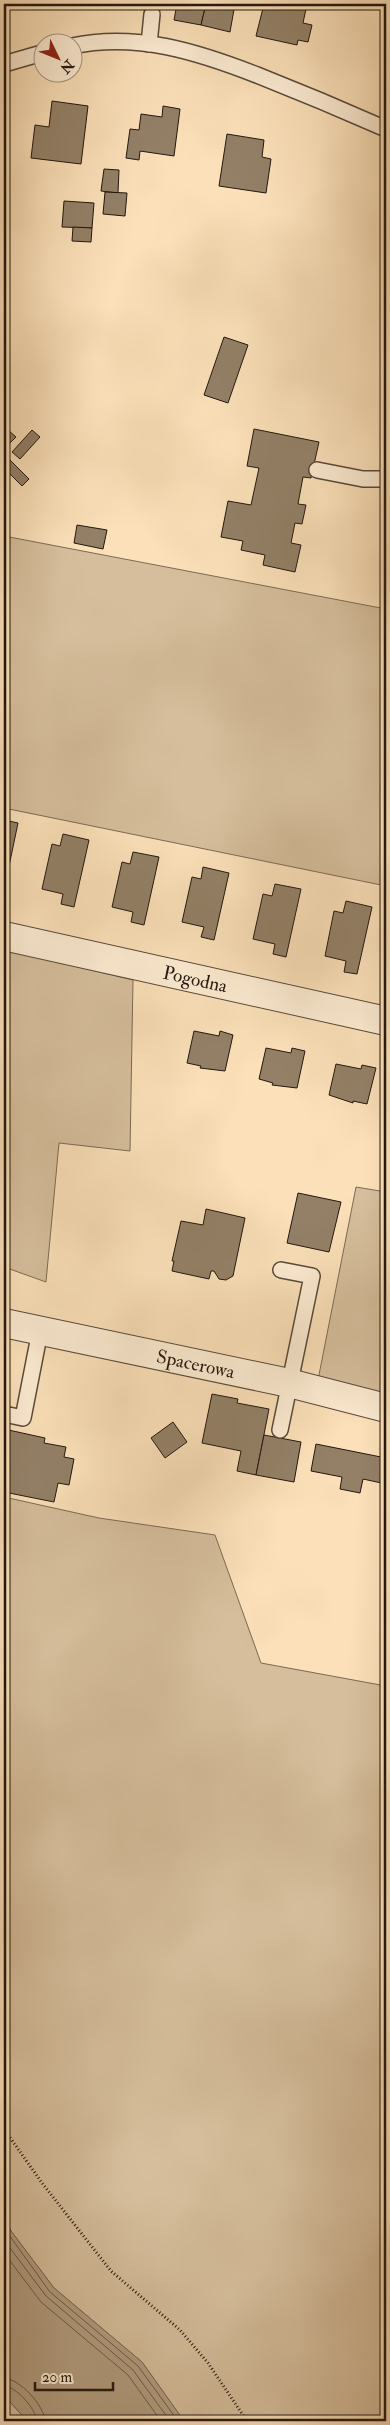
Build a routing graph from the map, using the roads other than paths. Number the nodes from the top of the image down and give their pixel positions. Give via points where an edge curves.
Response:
1 (152, 14) dead end
2 (82, 44) edge
3 (149, 44) junction
4 (32, 56) edge
5 (4, 64) edge
6 (386, 129) edge
7 (317, 470) dead end
8 (386, 479) edge
9 (4, 936) edge
10 (386, 1021) edge
11 (281, 1270) dead end
12 (4, 1323) edge
13 (40, 1330) junction
14 (289, 1383) junction
15 (386, 1408) edge
16 (4, 1414) edge
17 (280, 1430) dead end

1 - 3 lane
2 - 3 lane via 121,40
3 - 6 lane via 197,53 227,63
4 - 5 lane
7 - 8 lane via 363,479
9 - 10 street, Pogodna
11 - 14 lane via 312,1276
12 - 13 street, Spacerowa
13 - 14 street, Spacerowa
13 - 16 lane via 23,1418
14 - 15 street, Spacerowa
14 - 17 lane

